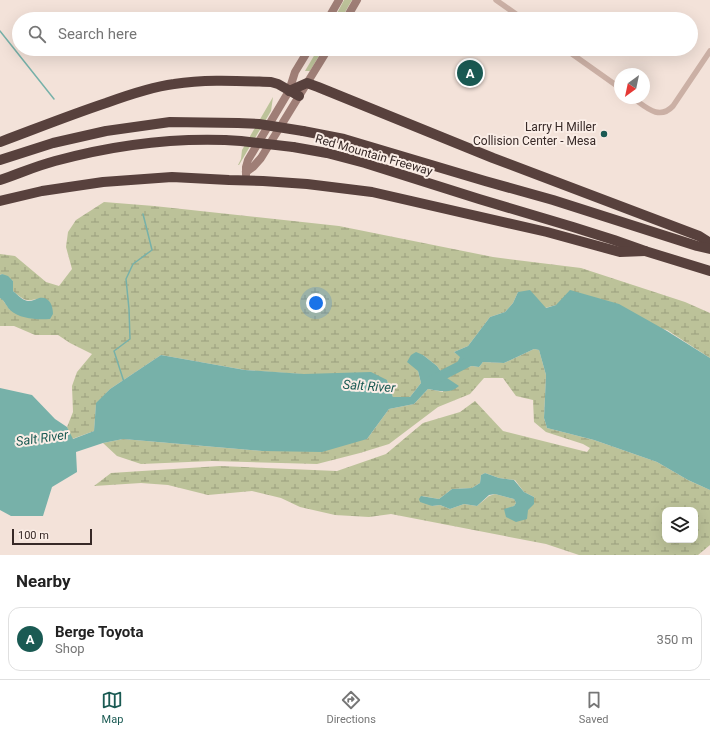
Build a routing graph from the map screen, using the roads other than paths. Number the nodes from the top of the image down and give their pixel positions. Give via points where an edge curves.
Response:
1 (339, 0) edge
2 (357, 0) edge
3 (496, 0) edge
4 (332, 12) edge
5 (350, 12) edge
6 (513, 12) edge
7 (710, 51) edge
8 (305, 56) edge
9 (324, 56) edge
10 (575, 56) edge
11 (307, 83) junction
12 (614, 84) edge
13 (289, 91) junction
14 (299, 96) junction
15 (642, 104) edge
16 (0, 142) edge
17 (0, 160) edge
18 (246, 176) junction
19 (0, 180) edge
20 (0, 200) edge
21 (710, 243) edge
22 (710, 249) edge
23 (645, 251) junction
24 (710, 271) edge

1 - 4 main road
2 - 5 main road
3 - 6 street
7 - 15 street via 673,106 660,113
8 - 13 main road via 295,72
9 - 11 main road
10 - 12 street
11 - 13 highway
11 - 14 main road
11 - 21 highway via 493,158 699,236
13 - 14 highway
13 - 16 highway via 271,82 220,80 173,84 117,99
13 - 18 main road via 248,160
14 - 18 main road via 261,158
17 - 22 highway, Red Mountain Freeway, bridge via 52,143 106,131 170,122 259,124 344,139
18 - 20 highway via 172,177 103,182
18 - 23 highway via 372,192 547,232 620,252
19 - 23 highway, Red Mountain Freeway, bridge via 54,161 118,148 188,140 241,141 327,153 365,163
23 - 24 highway, Red Mountain Freeway

